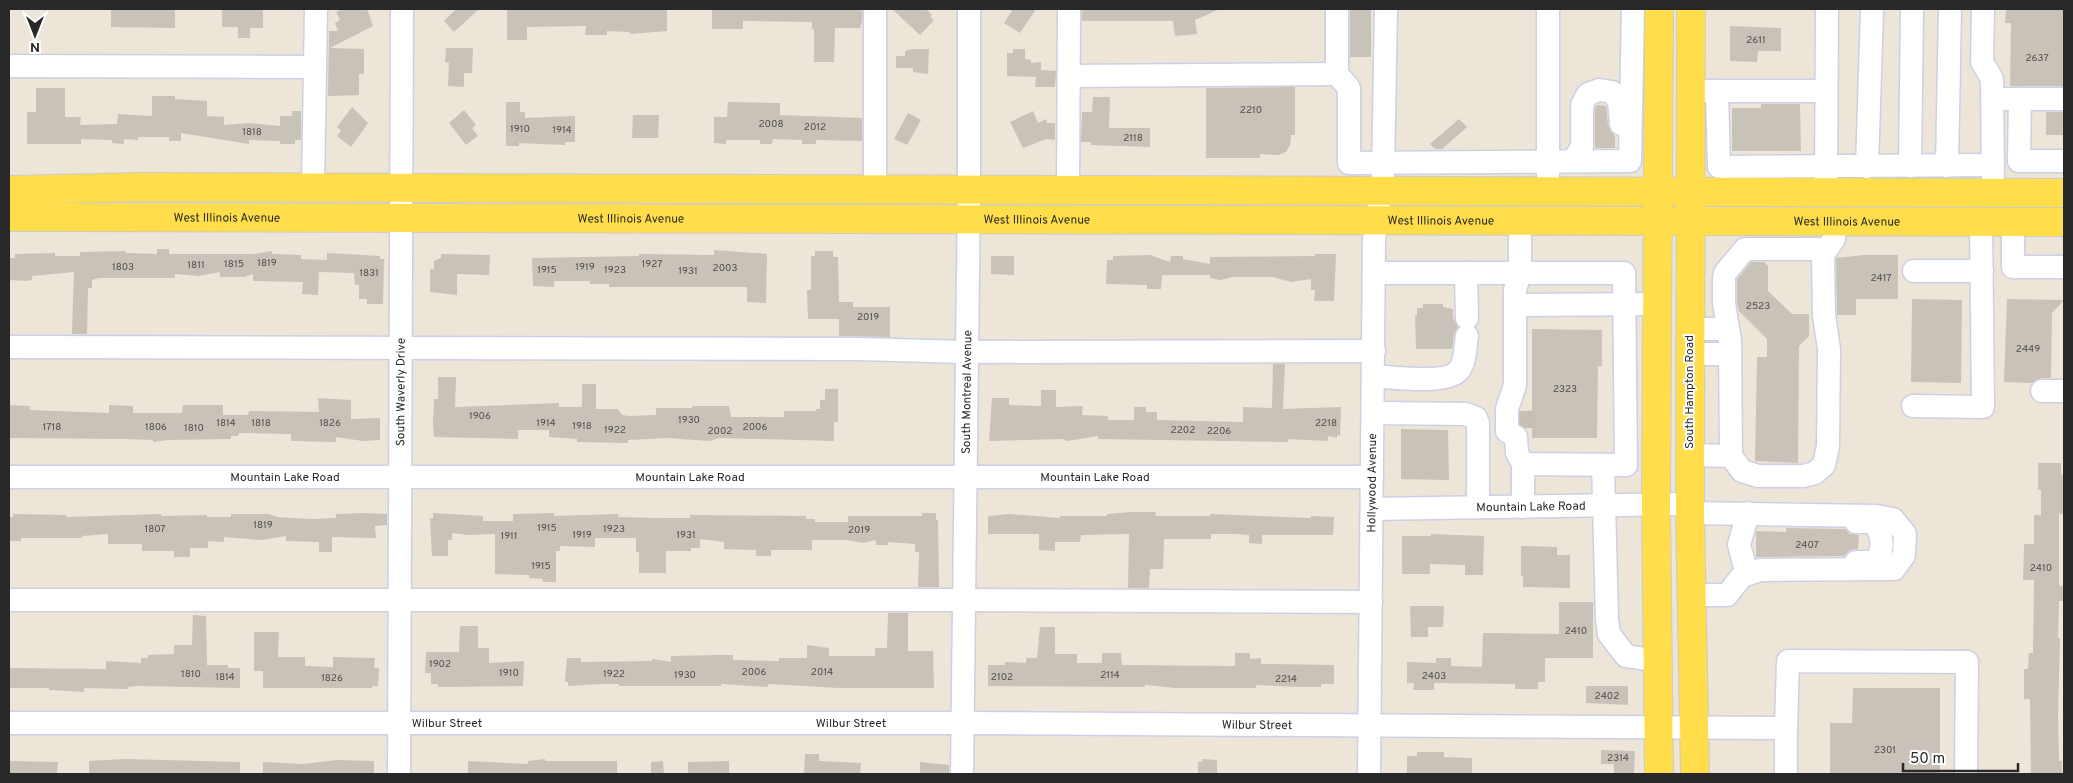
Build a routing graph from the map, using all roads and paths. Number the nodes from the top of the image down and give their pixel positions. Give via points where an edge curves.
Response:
1 (316, 9) edge
2 (402, 9) edge
3 (875, 9) edge
4 (969, 9) edge
5 (1069, 9) edge
6 (1337, 9) edge
7 (1386, 9) edge
8 (1548, 9) edge
9 (1633, 9) edge
10 (1659, 9) edge
11 (1691, 9) edge
12 (1827, 9) edge
13 (1872, 9) edge
14 (1912, 9) edge
15 (1950, 9) edge
16 (1983, 9) edge
17 (9, 66) edge
18 (315, 67) junction
19 (1337, 74) junction
20 (1069, 76) junction
21 (1631, 87) junction
22 (1690, 91) junction
23 (1717, 91) junction
24 (1826, 91) junction
25 (1992, 99) junction
26 (2020, 99) junction
27 (2064, 99) edge
28 (1630, 159) junction
29 (1575, 160) junction
30 (1548, 162) junction
31 (2064, 162) edge
32 (1383, 163) junction
33 (1993, 165) junction
34 (1910, 166) junction
35 (1946, 166) junction
36 (1867, 167) junction
37 (1826, 180) junction
38 (141, 187) junction
39 (313, 188) junction
40 (401, 188) junction
41 (683, 189) junction
42 (9, 190) edge
43 (875, 190) junction
44 (969, 190) junction
45 (1068, 190) junction
46 (1380, 191) junction
47 (1547, 191) junction
48 (1658, 192) junction
49 (1689, 192) junction
50 (1994, 193) junction
51 (2064, 193) edge
52 (9, 217) edge
53 (140, 217) junction
54 (401, 219) junction
55 (683, 220) junction
56 (968, 220) junction
57 (1376, 220) junction
58 (1520, 220) junction
59 (1658, 220) junction
60 (1689, 220) junction
61 (1760, 220) junction
62 (1799, 220) junction
63 (1834, 221) junction
64 (1996, 222) junction
65 (2064, 222) edge
66 (1760, 248) junction
67 (1800, 249) junction
68 (1827, 249) junction
69 (2064, 267) edge
70 (1914, 271) dead end
71 (1982, 271) junction
72 (1374, 273) junction
73 (1466, 273) junction
74 (1520, 273) junction
75 (1624, 304) junction
76 (1658, 304) junction
77 (1515, 305) junction
78 (1728, 329) junction
79 (1689, 341) junction
80 (401, 346) junction
81 (9, 347) edge
82 (1374, 351) junction
83 (966, 352) junction
84 (1730, 354) junction
85 (1373, 376) junction
86 (2042, 390) dead end
87 (2064, 390) edge
88 (1626, 400) junction
89 (1657, 400) junction
90 (1912, 406) dead end
91 (1373, 413) junction
92 (1657, 444) junction
93 (1690, 455) junction
94 (1731, 456) junction
95 (1523, 464) junction
96 (1603, 465) junction
97 (401, 476) junction
98 (9, 477) edge
99 (1372, 477) junction
100 (964, 478) junction
101 (1656, 505) junction
102 (1604, 506) junction
103 (1478, 507) junction
104 (1523, 507) junction
105 (1372, 509) junction
106 (1690, 509) junction
107 (1719, 513) junction
108 (1759, 514) junction
109 (1739, 545) junction
110 (1780, 570) junction
111 (1747, 574) junction
112 (1691, 595) junction
113 (9, 600) edge
114 (399, 600) junction
115 (963, 600) junction
116 (1371, 602) junction
117 (1658, 661) junction
118 (9, 723) edge
119 (400, 724) junction
120 (962, 724) junction
121 (1370, 726) junction
122 (1659, 727) junction
123 (1694, 727) junction
124 (1786, 728) junction
125 (399, 774) edge
126 (962, 774) edge
127 (1369, 774) edge
128 (1659, 774) edge
129 (1695, 774) edge
130 (1786, 774) edge
131 (1966, 774) edge

1 - 18 street
2 - 40 street, South Waverly Drive
3 - 43 street
4 - 44 street, South Montreal Avenue
5 - 20 street
6 - 19 street
7 - 32 street, Hollywood Avenue
8 - 30 street
9 - 21 street
10 - 48 main road
11 - 22 main road, South Hampton Road
12 - 24 street
13 - 36 street
14 - 34 street
15 - 35 street
16 - 25 street via 1982,62 1992,79
17 - 18 street
18 - 39 street
19 - 20 street
19 - 32 street via 1350,88 1349,163
20 - 45 street
21 - 28 street
21 - 29 street via 1583,86 1575,106
22 - 23 street
22 - 49 main road, South Hampton Road
23 - 24 street
23 - 37 street via 1719,167
24 - 37 street
25 - 26 street
25 - 33 street
26 - 27 street
26 - 31 street via 2019,161
28 - 29 street
28 - 29 street via 1622,150 1619,101 1612,92 1599,90 1584,99 1582,147
29 - 30 street
30 - 32 street
30 - 47 street
32 - 46 street, Hollywood Avenue
33 - 35 street
33 - 50 street
34 - 35 street
34 - 36 street
36 - 37 street
37 - 49 main road
37 - 50 main road
38 - 39 main road
38 - 42 main road
38 - 53 main road
39 - 40 main road
40 - 41 main road
40 - 54 street, South Waverly Drive
41 - 43 main road
41 - 55 main road
43 - 44 main road
44 - 45 main road
44 - 56 street, South Montreal Avenue
45 - 46 main road
46 - 47 main road
46 - 57 street, Hollywood Avenue
47 - 48 main road
48 - 49 main road
48 - 59 main road
49 - 60 main road, South Hampton Road
50 - 51 main road
50 - 64 main road
52 - 53 main road, West Illinois Avenue
53 - 54 main road, West Illinois Avenue
54 - 55 main road, West Illinois Avenue
54 - 80 street, South Waverly Drive
55 - 56 main road, West Illinois Avenue
56 - 57 main road, West Illinois Avenue
56 - 83 street, South Montreal Avenue
57 - 58 main road, West Illinois Avenue
57 - 72 street, Hollywood Avenue
58 - 59 main road, West Illinois Avenue
58 - 74 street
59 - 60 main road, West Illinois Avenue
59 - 76 main road
60 - 61 main road, West Illinois Avenue
60 - 79 main road, South Hampton Road
61 - 62 main road, West Illinois Avenue
61 - 66 street
62 - 63 main road, West Illinois Avenue
62 - 67 street
63 - 64 main road, West Illinois Avenue
63 - 68 street via 1834,239
64 - 65 main road, West Illinois Avenue
64 - 69 street via 2013,267
64 - 71 street
66 - 67 street
66 - 78 street via 1741,252 1725,274 1724,303
67 - 68 street
68 - 94 street via 1823,254 1824,315 1829,348 1824,465 1815,473 1803,476 1758,476 1742,471
70 - 71 street
71 - 90 street via 1983,407
72 - 73 street
72 - 82 street, Hollywood Avenue
73 - 74 street
73 - 85 street via 1467,327 1464,361 1459,370 1448,378
74 - 75 street via 1624,273
74 - 77 street
75 - 76 street
75 - 77 street
75 - 88 street
76 - 89 main road
77 - 95 street via 1515,385 1521,425 1517,452
78 - 79 street
78 - 84 street
79 - 84 street
79 - 93 main road, South Hampton Road
80 - 81 street
80 - 83 street
80 - 97 street, South Waverly Drive
82 - 83 street
82 - 85 street, Hollywood Avenue
83 - 100 street, South Montreal Avenue
84 - 94 street
85 - 91 street, Hollywood Avenue
86 - 87 street
88 - 89 street
88 - 96 street via 1626,464
89 - 92 main road
91 - 99 street, Hollywood Avenue
91 - 103 street via 1466,414 1476,418
92 - 93 main road via 1671,452
92 - 101 main road
93 - 94 street
93 - 106 main road, South Hampton Road
95 - 96 street
95 - 104 street
96 - 102 street
97 - 98 street, Mountain Lake Road
97 - 100 street, Mountain Lake Road
97 - 114 street, South Waverly Drive
99 - 100 street, Mountain Lake Road
99 - 105 street, Hollywood Avenue
100 - 115 street, South Montreal Avenue
101 - 102 street, Mountain Lake Road
101 - 106 street, Mountain Lake Road
101 - 117 main road
102 - 104 street, Mountain Lake Road
102 - 117 street via 1609,634 1626,656
103 - 104 street, Mountain Lake Road
103 - 105 street, Mountain Lake Road
105 - 116 street, Hollywood Avenue
106 - 107 street, Mountain Lake Road
106 - 112 main road, South Hampton Road
107 - 108 street, Mountain Lake Road
107 - 109 street
108 - 109 street
108 - 110 street via 1784,522 1874,522 1881,533 1878,559 1872,562 1803,560 1783,562
108 - 110 street, Mountain Lake Road via 1876,516 1893,519 1905,534 1904,556 1894,569
109 - 111 street
110 - 111 street
111 - 112 street via 1727,595
112 - 123 main road, South Hampton Road
113 - 114 street
114 - 115 street
114 - 119 street, South Waverly Drive
115 - 116 street
115 - 120 street, South Montreal Avenue
116 - 121 street, Hollywood Avenue
117 - 122 main road
118 - 119 street, Wilbur Street
119 - 120 street, Wilbur Street
119 - 125 street, South Waverly Drive
120 - 121 street, Wilbur Street
120 - 126 street, South Montreal Avenue
121 - 122 street, Wilbur Street
121 - 127 street, Hollywood Avenue
122 - 123 street, Wilbur Street
122 - 128 main road
123 - 124 street, Wilbur Street
123 - 129 main road, South Hampton Road
124 - 130 street
124 - 131 street via 1788,661 1967,662

